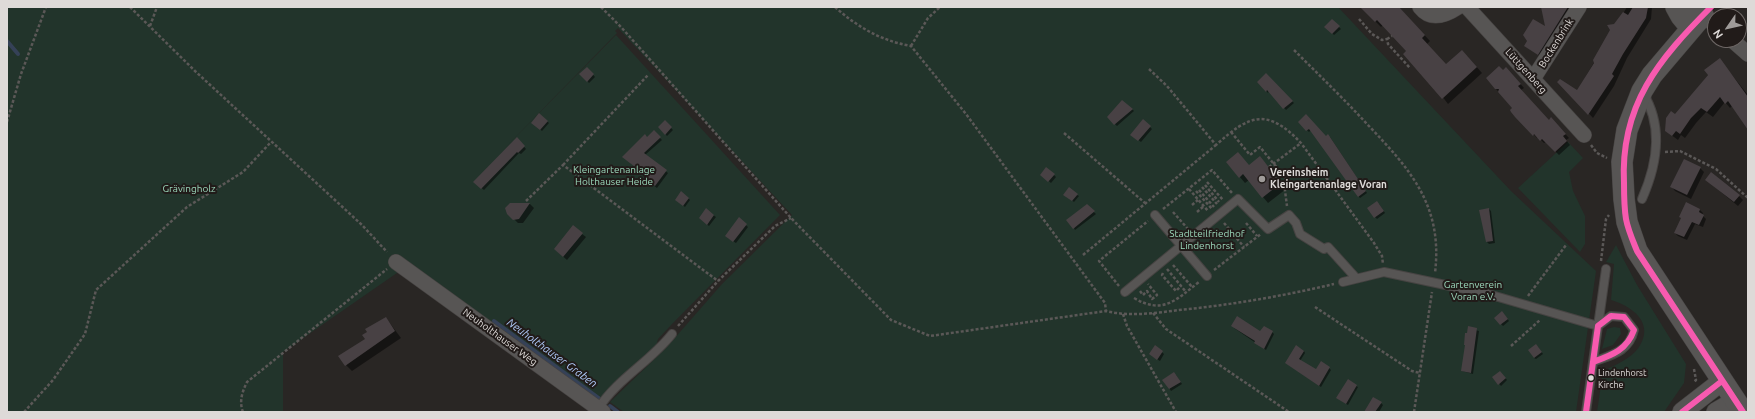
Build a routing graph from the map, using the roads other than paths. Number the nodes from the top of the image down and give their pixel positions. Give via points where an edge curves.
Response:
1 (1420, 7) edge
2 (1458, 7) edge
3 (1467, 7) edge
4 (1579, 7) edge
5 (1676, 7) edge
6 (1703, 16) edge
7 (1533, 79) junction
8 (1642, 91) junction
9 (1584, 135) dead end
10 (1633, 199) junction
11 (1155, 215) road end
12 (1181, 245) junction
13 (396, 262) road end
14 (1606, 269) road end
15 (1207, 276) road end
16 (1356, 278) junction
17 (1343, 282) road end
18 (1125, 292) road end
19 (1598, 326) junction
20 (672, 334) road end
21 (1593, 362) junction
22 (1722, 381) junction
23 (1739, 406) edge
24 (600, 410) edge
25 (1586, 412) edge
26 (1682, 412) edge
27 (1716, 412) edge

1 - 2 street via 1431,15 1447,15
3 - 7 street, Lüttgenberg
4 - 7 street, Bockenbrink
5 - 6 main road via 1680,16
6 - 8 main road via 1656,69
7 - 9 street, Lüttgenberg
8 - 10 main road via 1627,130 1622,162
8 - 10 lane via 1655,121 1656,153 1650,181
10 - 22 main road via 1627,222 1637,252
11 - 12 lane
12 - 15 lane
12 - 16 lane via 1238,199 1268,229 1289,215 1296,222 1300,234 1324,248 1328,247
12 - 18 lane
13 - 24 street, Neuholthauser Weg
14 - 19 lane
16 - 17 lane
16 - 19 lane via 1384,272 1488,294
19 - 21 lane
19 - 21 lane via 1611,316 1624,317 1634,330 1632,340 1626,347
20 - 24 lane via 613,389
21 - 25 lane
22 - 23 main road
22 - 26 street
23 - 27 street

